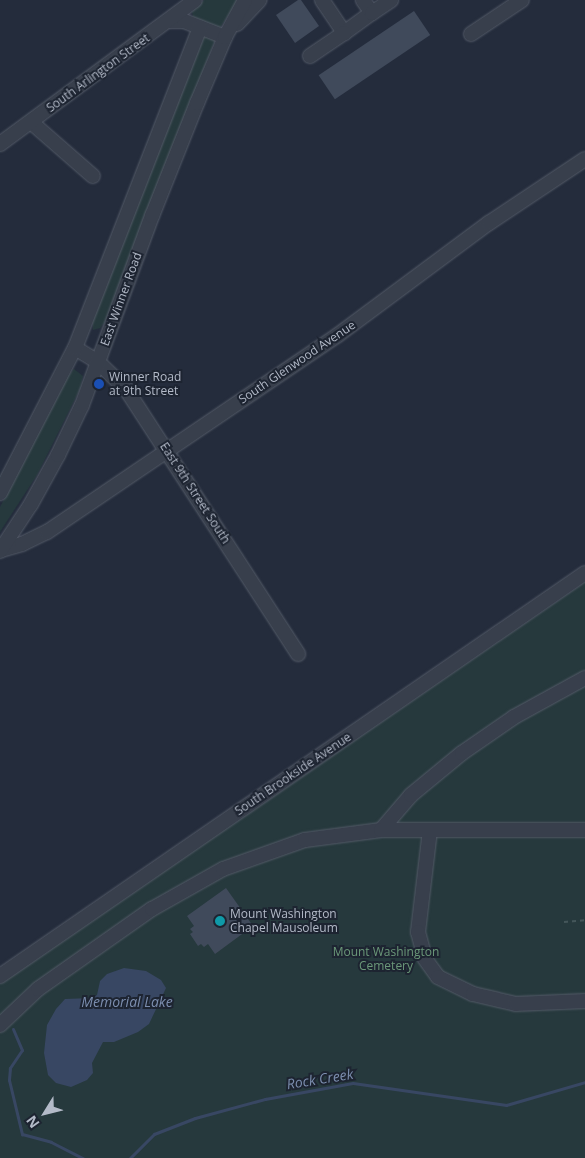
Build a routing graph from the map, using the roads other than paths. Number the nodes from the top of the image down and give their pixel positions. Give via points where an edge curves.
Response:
1 (195, 0) edge
2 (245, 0) edge
3 (259, 0) edge
4 (322, 0) edge
5 (363, 0) edge
6 (392, 0) edge
7 (522, 0) edge
8 (372, 13) junction
9 (168, 21) junction
10 (200, 27) junction
11 (344, 33) junction
12 (471, 34) dead end
13 (225, 37) junction
14 (310, 56) dead end
15 (31, 122) junction
16 (0, 144) edge
17 (585, 159) edge
18 (93, 176) dead end
19 (74, 348) junction
20 (98, 362) junction
21 (167, 450) junction
22 (0, 493) edge
23 (0, 550) edge
24 (585, 573) edge
25 (298, 654) dead end
26 (585, 678) edge
27 (380, 830) junction
28 (430, 830) junction
29 (585, 830) edge
30 (0, 976) edge
31 (585, 1001) edge
32 (0, 1025) edge

1 - 9 street, South Arlington Street
2 - 13 street, East Winner Road
3 - 13 street, East Winner Road
4 - 11 street
5 - 8 street
6 - 8 street
7 - 12 street
8 - 11 street
9 - 10 street via 184,21
9 - 15 street, South Arlington Street
10 - 13 street
10 - 19 street, East Winner Road
11 - 14 street
13 - 20 street, East Winner Road via 152,216
15 - 16 street, South Arlington Street
15 - 18 street
17 - 21 street, South Glenwood Avenue via 488,223 338,335
19 - 20 street, East 9th Street South
19 - 22 street, East Winner Road
20 - 21 street, East 9th Street South via 126,389
20 - 23 street, East Winner Road via 58,456
21 - 23 street, South Glenwood Avenue via 47,532
21 - 25 street, East 9th Street South
24 - 30 street, South Brookside Avenue
26 - 27 street via 514,717 462,753 411,795
27 - 28 street
27 - 32 street via 305,840 223,870 143,915 38,989
28 - 29 street
28 - 31 street via 418,932 425,959 438,977 473,994 516,1004

